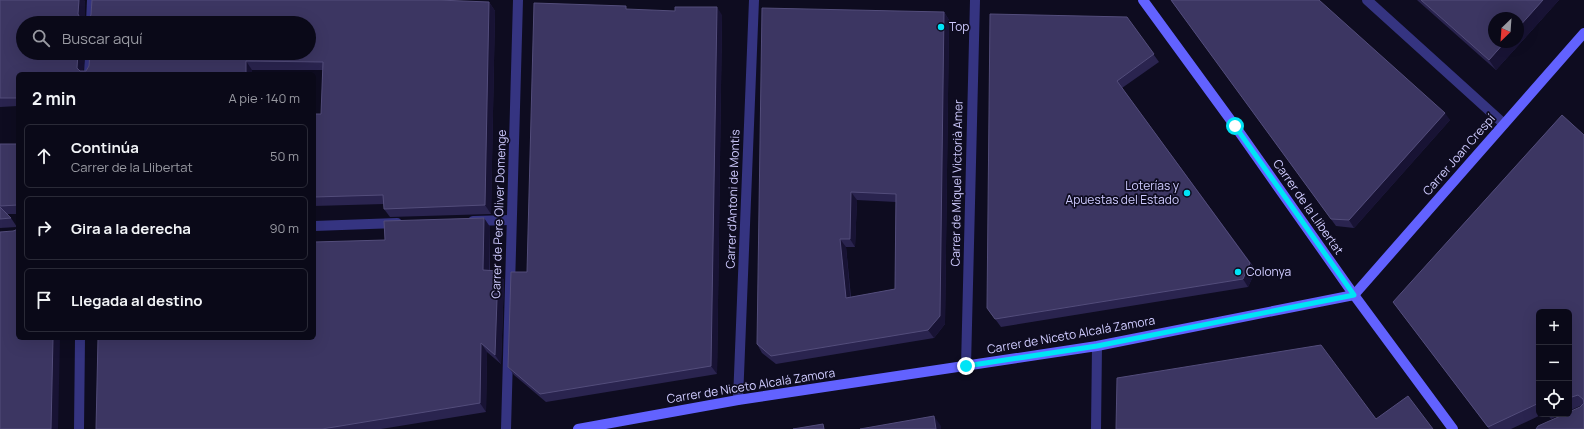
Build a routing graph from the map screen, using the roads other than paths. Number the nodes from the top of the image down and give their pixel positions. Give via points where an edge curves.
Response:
1 (92, 0) edge
2 (518, 0) edge
3 (754, 0) edge
4 (975, 0) edge
5 (1143, 0) edge
6 (1367, 0) edge
7 (91, 16) edge
8 (1584, 33) edge
9 (90, 60) edge
10 (89, 72) edge
11 (1504, 124) junction
12 (511, 220) junction
13 (464, 222) edge
14 (409, 223) edge
15 (316, 226) edge
16 (1354, 295) junction
17 (80, 340) edge
18 (1097, 346) junction
19 (966, 366) junction
20 (738, 400) junction
21 (79, 429) edge
22 (506, 429) edge
23 (578, 429) edge
24 (1096, 429) edge
25 (1453, 429) edge

1 - 7 street
2 - 12 street, Carrer de Pere Oliver Domenge
3 - 20 street, Carrer d'Antoni de Montis
4 - 19 street, Carrer de Miquel Victorià Amer
5 - 16 street, Carrer de la Llibertat
6 - 11 street
8 - 11 street, Carrer Joan Crespí
9 - 10 street
11 - 16 street, Carrer Joan Crespí
12 - 13 street
12 - 22 street, Carrer de Pere Oliver Domenge
14 - 15 street
16 - 18 street, Carrer de Niceto Alcalá Zamora
16 - 25 street, Carrer de la Llibertat
17 - 21 street
18 - 19 street, Carrer de Niceto Alcalá Zamora
18 - 24 street
19 - 20 street, Carrer de Niceto Alcalá Zamora
20 - 23 street, Carrer de Niceto Alcalá Zamora

